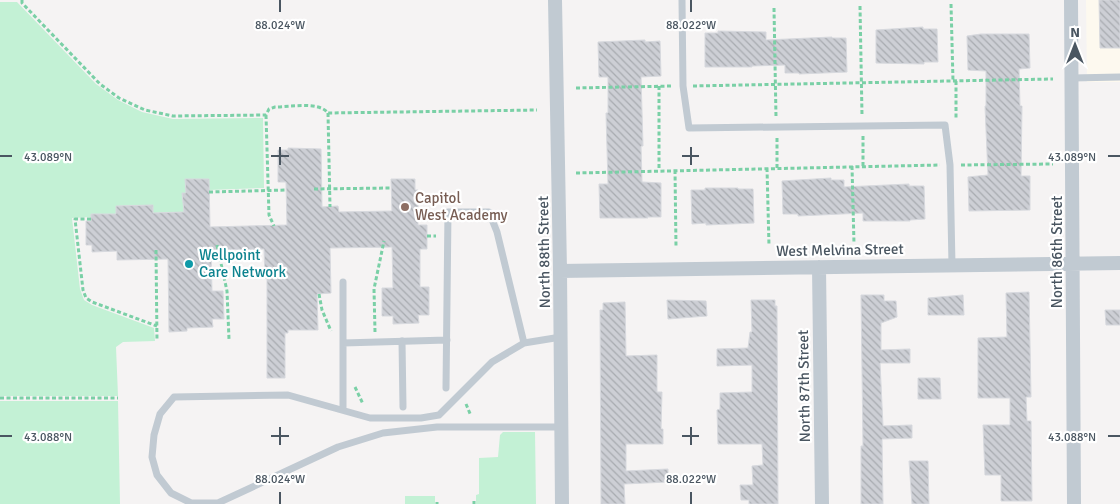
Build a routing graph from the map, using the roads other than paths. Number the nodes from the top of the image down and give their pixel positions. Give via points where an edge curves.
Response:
1 (555, 0) edge
2 (682, 0) edge
3 (1071, 0) edge
4 (1120, 77) edge
5 (1072, 78) junction
6 (1120, 263) edge
7 (952, 264) junction
8 (1073, 264) junction
9 (819, 267) junction
10 (560, 271) junction
11 (343, 282) dead end
12 (561, 337) junction
13 (447, 340) junction
14 (402, 341) junction
15 (343, 343) junction
16 (524, 343) junction
17 (446, 388) dead end
18 (403, 407) dead end
19 (343, 410) junction
20 (562, 427) junction
21 (562, 504) edge
22 (822, 504) edge
23 (1074, 504) edge

1 - 10 street, North 88th Street
2 - 7 lane via 683,86 689,128 945,125 950,165
3 - 5 street, North 86th Street
4 - 5 lane
5 - 8 street, North 86th Street
6 - 8 street, West Melvina Street
7 - 8 street, West Melvina Street
7 - 9 street, West Melvina Street
8 - 23 street, North 86th Street
9 - 10 street, West Melvina Street
9 - 22 street, North 87th Street
10 - 12 street, North 88th Street
11 - 15 lane
12 - 16 lane
12 - 20 street, North 88th Street
13 - 14 lane
13 - 16 lane via 448,212 489,212 497,232
13 - 17 lane
14 - 15 lane
14 - 18 lane
15 - 19 lane
16 - 19 lane via 492,362 439,415 370,418
19 - 20 lane via 288,395 174,397 160,414 154,435 152,457 157,475 171,493 191,503 218,502 338,447 383,432 437,427
20 - 21 street, North 88th Street

